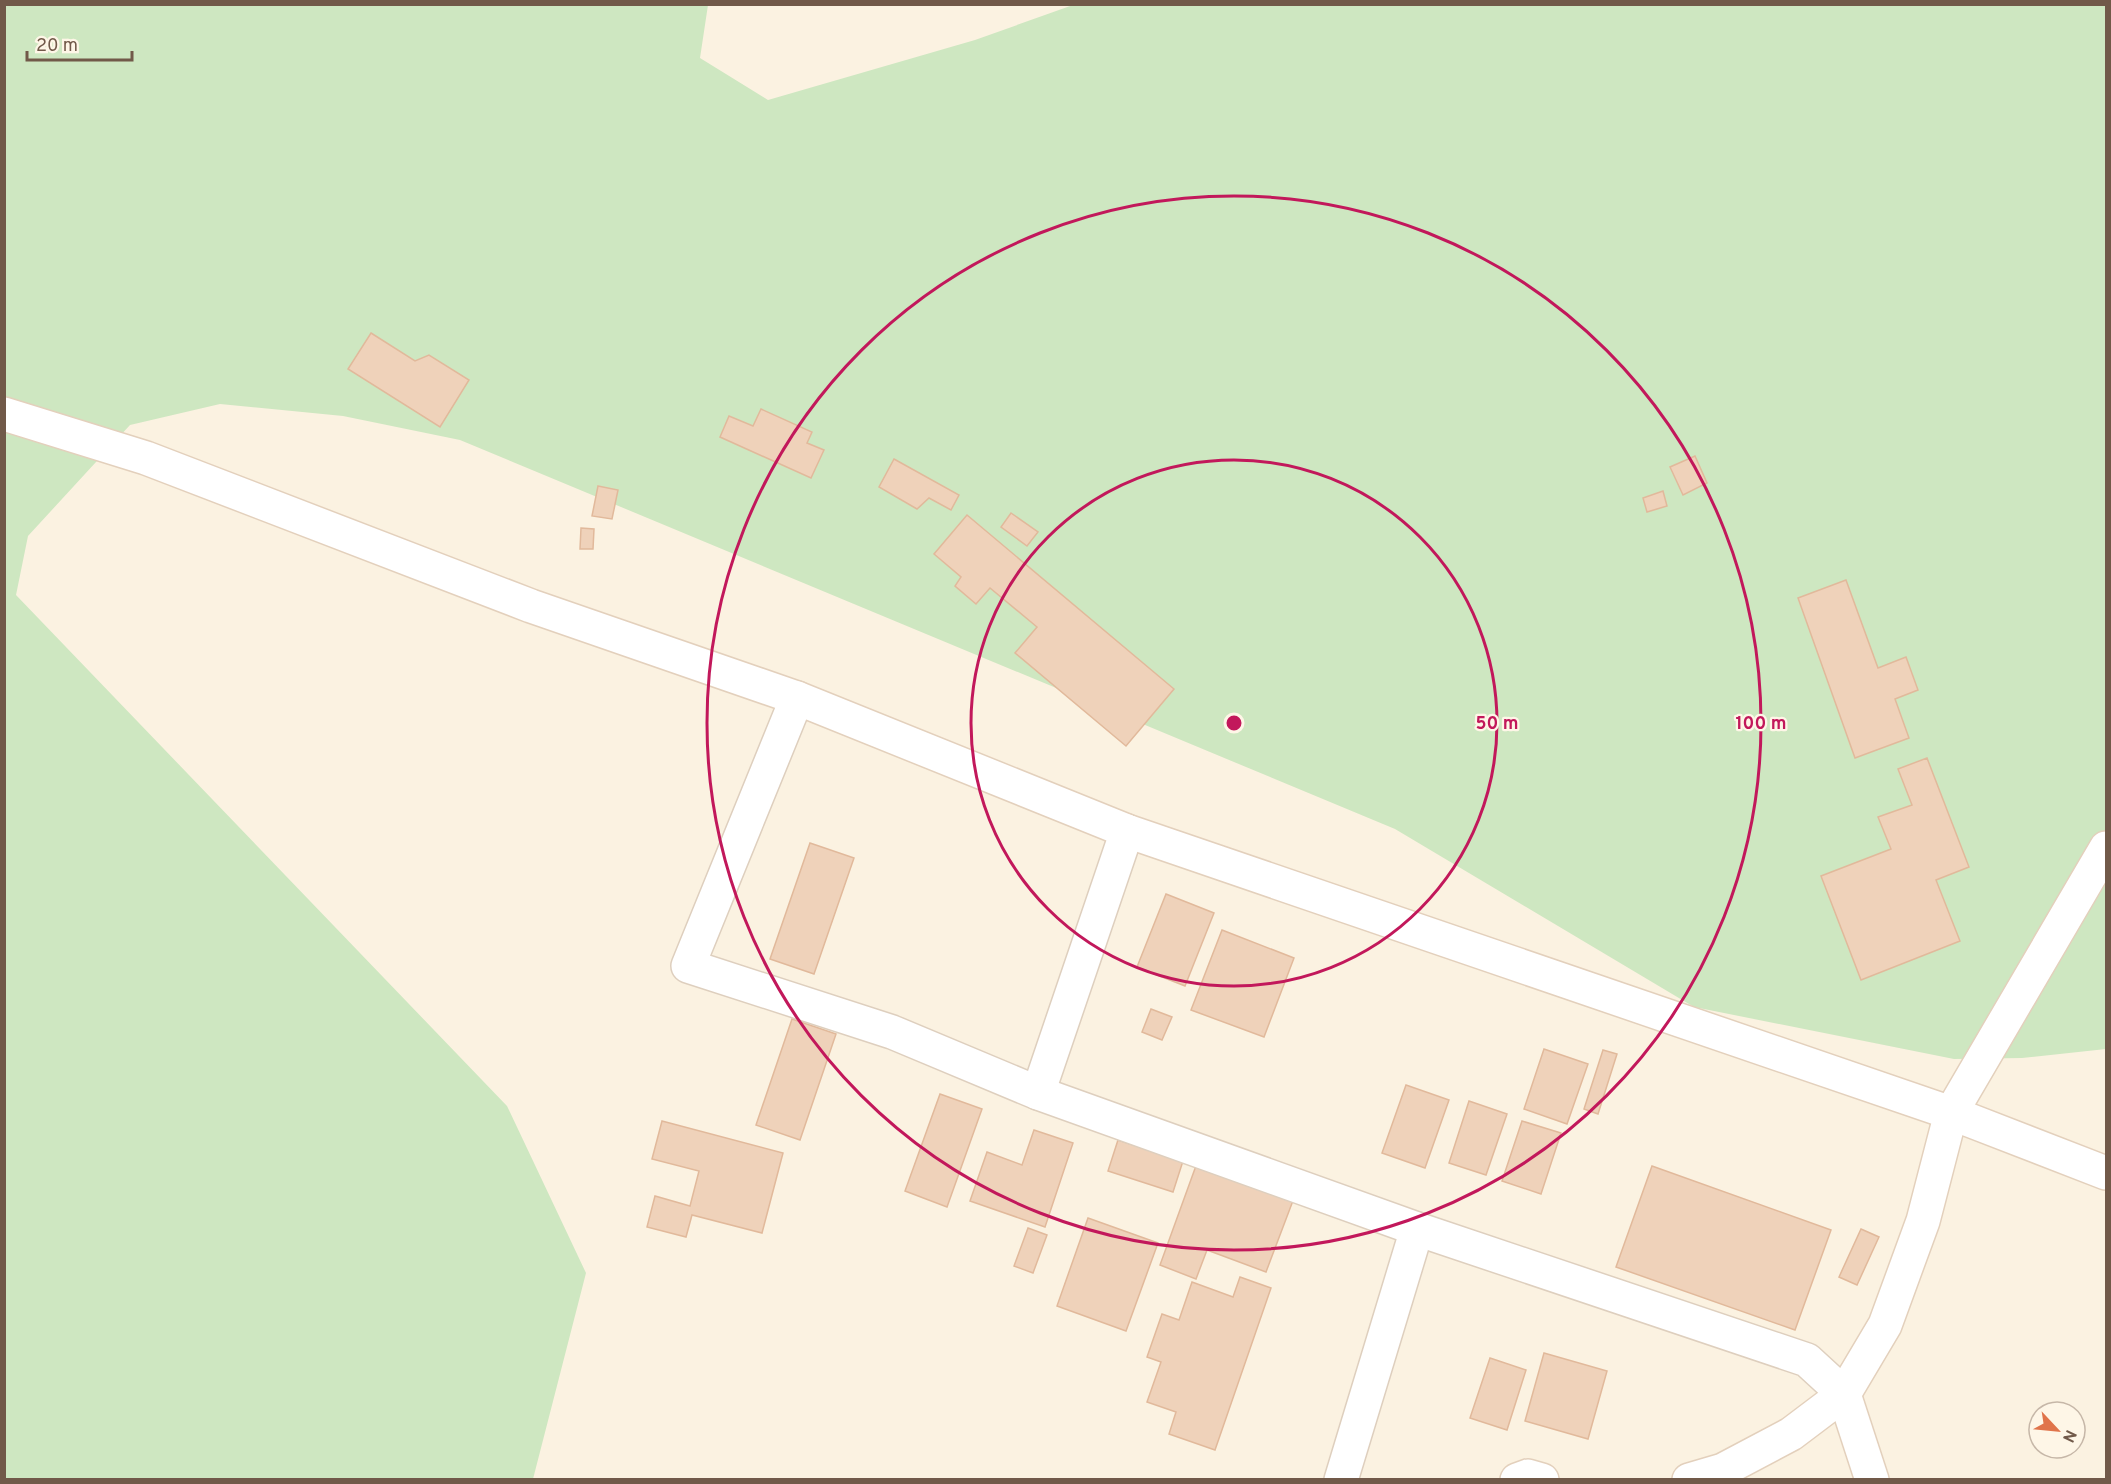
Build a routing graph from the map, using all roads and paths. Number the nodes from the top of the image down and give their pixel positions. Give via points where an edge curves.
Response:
1 (4, 414) edge
2 (797, 698) junction
3 (1127, 831) junction
4 (2106, 848) edge
5 (1038, 1093) junction
6 (1951, 1113) junction
7 (2106, 1173) edge
8 (1417, 1229) junction
9 (1844, 1394) junction
10 (1341, 1479) edge
11 (1517, 1479) edge
12 (1542, 1479) edge
13 (1689, 1479) edge
14 (1873, 1479) edge

1 - 2 street via 146,458 531,606
2 - 3 street
2 - 5 street via 688,966 892,1032
3 - 5 street
3 - 6 street
4 - 6 street
5 - 8 street
6 - 7 street
6 - 9 street via 1923,1221 1884,1325
8 - 9 street via 1807,1359
8 - 10 street
9 - 13 street via 1791,1434 1723,1470
9 - 14 street
11 - 12 street

